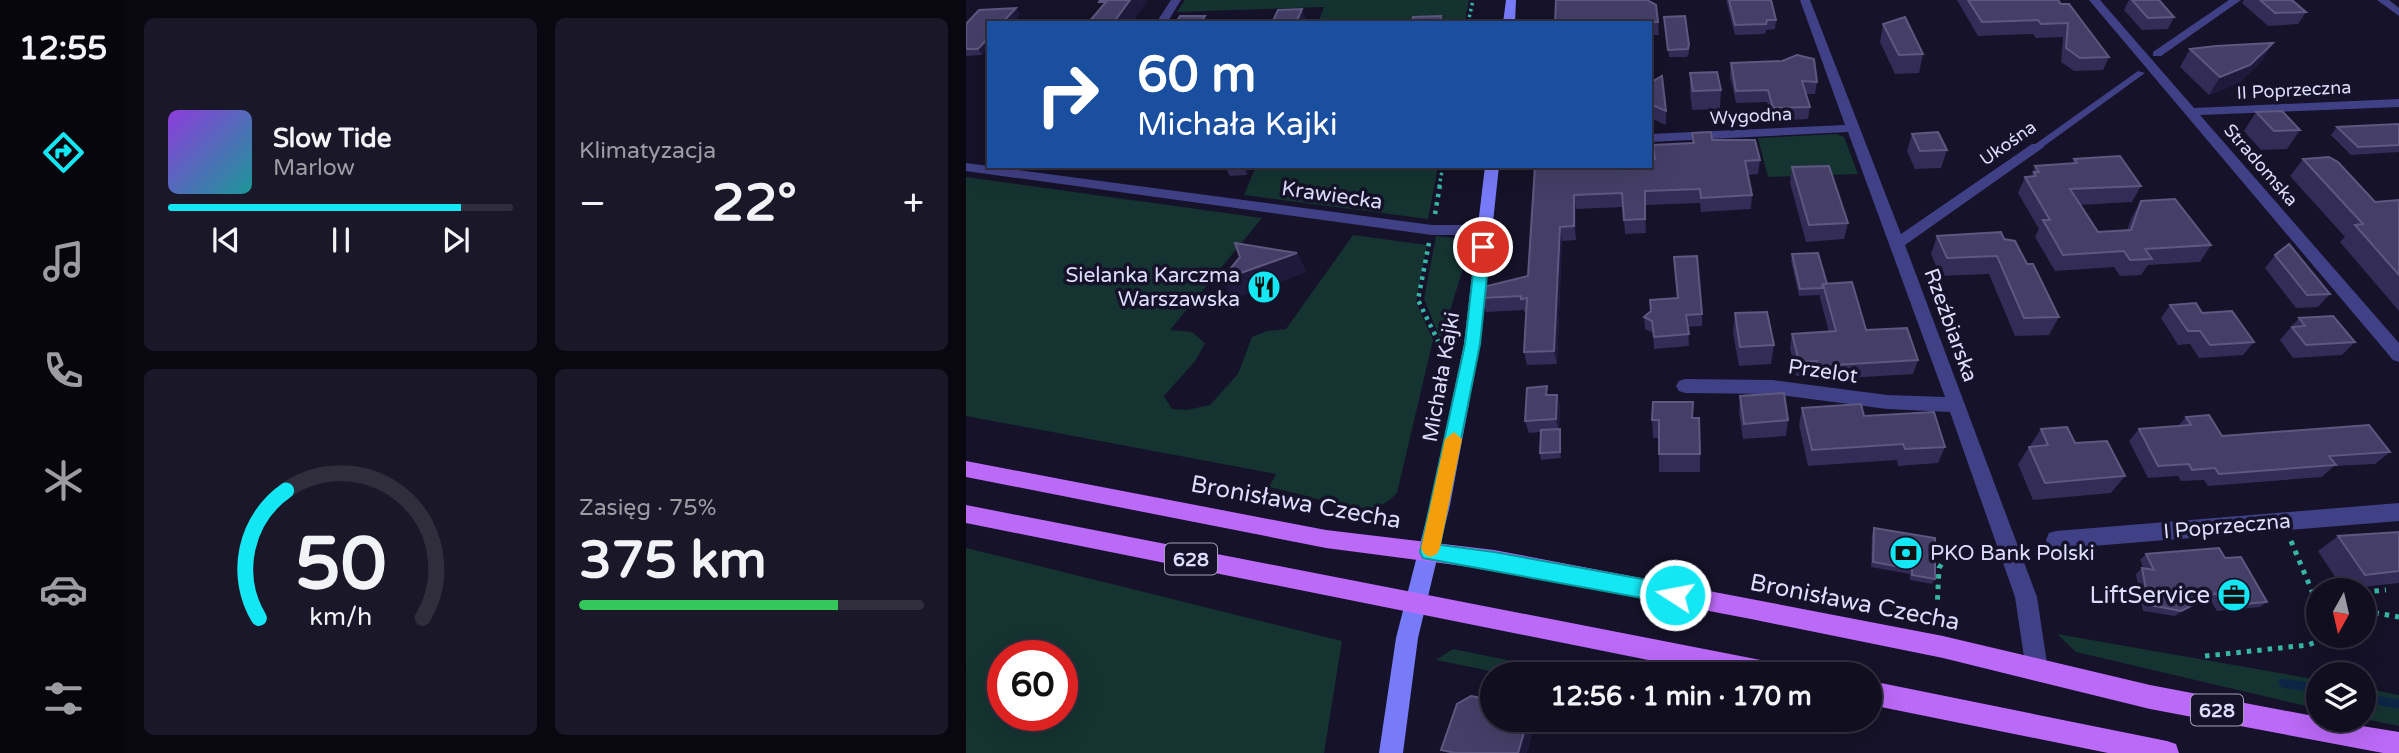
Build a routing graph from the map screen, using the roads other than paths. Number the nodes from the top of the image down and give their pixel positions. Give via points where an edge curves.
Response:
1 (1177, 0) edge
2 (1511, 0) edge
3 (1805, 0) edge
4 (2094, 0) edge
5 (2236, 0) edge
6 (2382, 0) edge
7 (2399, 13) edge
8 (1162, 21) edge
9 (1509, 21) edge
10 (2148, 63) junction
11 (2399, 103) edge
12 (2190, 112) junction
13 (1854, 128) junction
14 (1652, 138) edge
15 (2037, 147) joint
16 (966, 167) edge
17 (1492, 168) edge
18 (1058, 173) edge
19 (1485, 230) junction
20 (1896, 244) junction
21 (2399, 355) edge
22 (1685, 386) dead end
23 (1956, 405) junction
24 (966, 470) edge
25 (2399, 513) edge
26 (966, 514) edge
27 (2056, 540) dead end
28 (1429, 552) junction
29 (1416, 603) junction
30 (1715, 662) edge
31 (2037, 670) junction
32 (1882, 695) edge
33 (2399, 744) edge
34 (1391, 753) edge
35 (2167, 753) edge

1 - 8 street
2 - 9 street
3 - 13 street, Rzeźbiarska
4 - 10 street, Stradomska
5 - 10 street, Ukośna
6 - 7 street
10 - 12 street, Stradomska
10 - 15 lane, Ukośna
11 - 12 street, II Poprzeczna
12 - 21 street, Stradomska
13 - 14 street, Wygodna
13 - 20 street, Rzeźbiarska
15 - 20 street, Ukośna
16 - 18 street, Krawiecka
17 - 19 street, Michała Kajki
18 - 19 street, Krawiecka via 1432,230
19 - 28 street, Michała Kajki via 1472,344
20 - 23 street, Rzeźbiarska
22 - 23 street, Przelot via 1773,387 1887,402
23 - 31 street, Rzeźbiarska via 2026,597
24 - 28 main road, Bronisława Czecha / 628 via 1326,539
25 - 27 street, I Poprzeczna
26 - 29 main road, 628
28 - 29 street, Michała Kajki
28 - 31 main road, Bronisława Czecha / 628 via 1778,614
29 - 30 main road, 628
29 - 34 street, Michała Kajki
31 - 33 main road, Bronisława Czecha / 628 via 2150,697
32 - 35 main road

